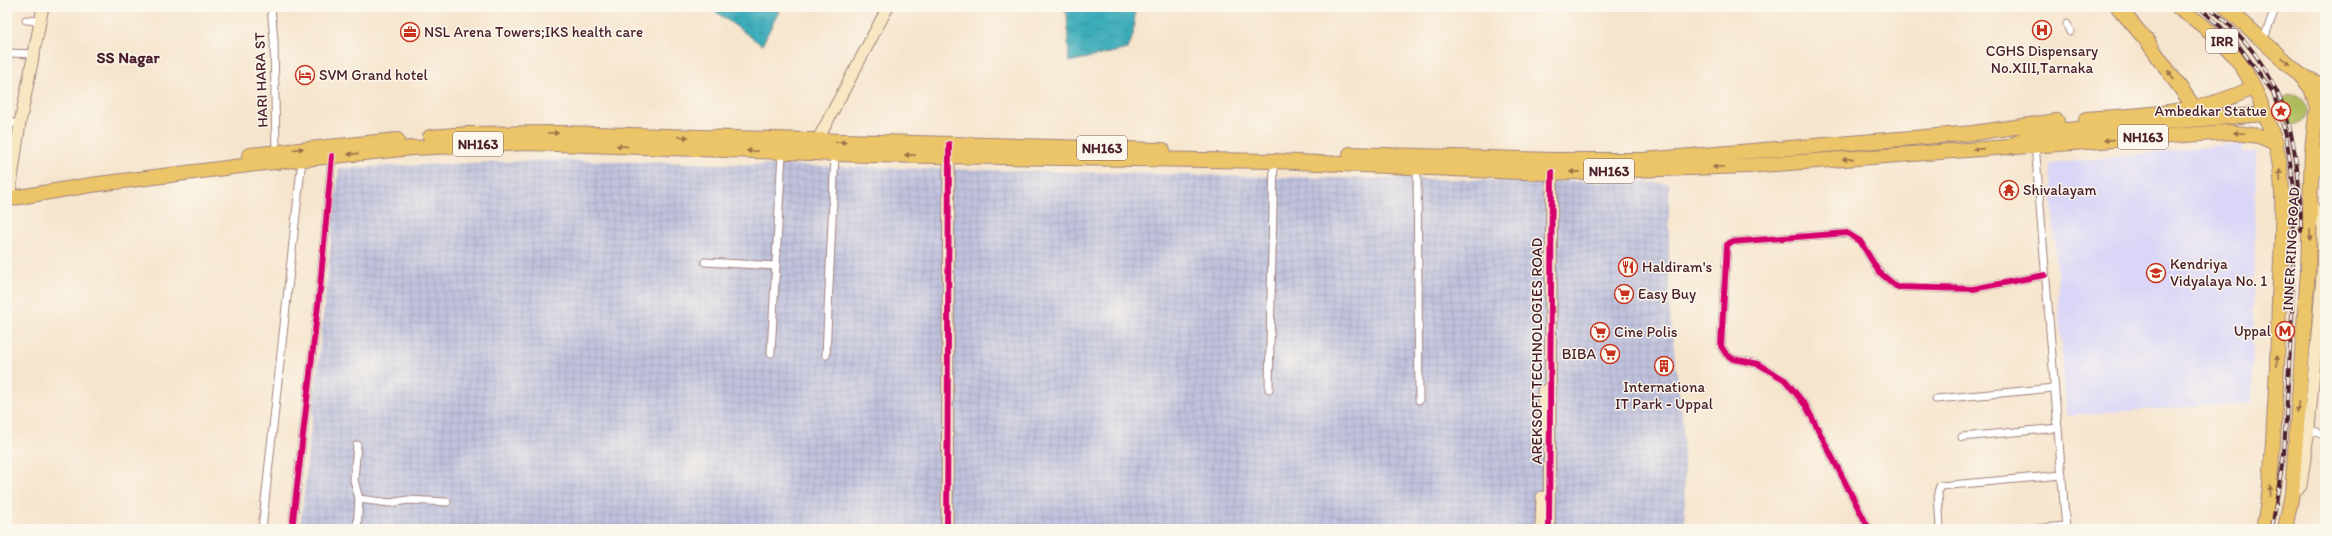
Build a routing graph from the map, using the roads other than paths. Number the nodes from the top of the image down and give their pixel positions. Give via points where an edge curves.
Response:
1 (43, 7) edge
2 (271, 7) edge
3 (888, 7) edge
4 (2118, 7) edge
5 (2177, 7) edge
6 (2226, 7) edge
7 (2274, 7) edge
8 (26, 20) dead end
9 (40, 21) junction
10 (2067, 24) dead end
11 (2070, 32) dead end
12 (2263, 40) junction
13 (7, 53) edge
14 (35, 54) junction
15 (2299, 74) junction
16 (2254, 87) junction
17 (2325, 87) edge
18 (2194, 107) junction
19 (2265, 114) junction
20 (7, 122) edge
21 (20, 123) junction
22 (2035, 140) junction
23 (412, 143) junction
24 (2276, 143) junction
25 (816, 147) junction
26 (949, 150) junction
27 (2325, 151) edge
28 (276, 152) junction
29 (782, 153) junction
30 (835, 154) junction
31 (332, 156) junction
32 (302, 159) junction
33 (1274, 161) junction
34 (1417, 167) junction
35 (1548, 172) junction
36 (2311, 182) junction
37 (8, 194) edge
38 (2310, 203) junction
39 (705, 262) dead end
40 (776, 266) junction
41 (2045, 275) junction
42 (771, 353) dead end
43 (826, 355) dead end
44 (2054, 388) junction
45 (1269, 389) dead end
46 (1936, 399) dead end
47 (1419, 400) dead end
48 (2058, 428) junction
49 (2309, 430) junction
50 (2325, 436) edge
51 (1546, 437) junction
52 (1962, 437) dead end
53 (357, 445) dead end
54 (2062, 475) junction
55 (2292, 494) junction
56 (360, 500) junction
57 (447, 502) dead end
58 (2066, 527) edge
59 (262, 529) edge
60 (292, 529) edge
61 (357, 529) edge
62 (947, 529) edge
63 (1541, 529) edge
64 (1549, 529) edge
65 (1869, 529) edge
66 (1940, 529) edge
67 (2038, 529) edge
68 (2263, 529) edge
69 (2285, 529) edge

1 - 9 street
2 - 28 street, HARI HARA ST
3 - 25 street
18 -> 4 highway via 2147,41
5 - 16 highway, INNER RING ROAD / IRR via 2204,25 2230,49
6 - 12 highway, INNER RING ROAD / IRR
7 - 12 street
8 - 9 street
9 - 14 street
10 - 11 street
12 -> 15 highway, INNER RING ROAD / IRR
13 - 14 street
14 - 21 street
15 - 17 highway
15 - 36 highway, INNER RING ROAD / IRR via 2311,88 2317,107
16 - 18 highway, NH163 via 2236,96
16 - 19 highway, INNER RING ROAD / IRR
18 - 26 highway, NH163 via 2180,112 2036,123 1974,133 1643,160
19 - 22 highway, NH163 via 2040,132
19 - 24 highway, INNER RING ROAD / IRR
20 - 21 street
21 - 37 street
24 -> 22 highway, NH163 via 2259,136 2228,132
22 -> 35 highway, NH163 via 2008,147 1747,166
22 - 41 street
23 -> 25 highway, NH163 via 468,134 560,133
28 -> 23 highway, NH163
29 -> 23 highway, NH163 via 535,143
23 -> 31 highway, NH163
68 -> 24 highway, INNER RING ROAD / IRR via 2270,484 2280,269 2281,196
25 -> 26 highway, NH163
25 - 29 highway, NH163
25 - 30 highway, NH163
26 -> 30 highway, NH163
26 - 33 highway, NH163
26 - 62 street
27 - 36 highway via 2314,168
28 - 37 highway, NH163
29 - 40 street
30 - 43 street
31 - 32 highway, NH163
31 - 60 street via 320,288
32 - 37 highway, NH163
32 - 59 street
33 - 34 highway, NH163
33 - 45 street
34 - 35 highway, NH163
34 - 47 street
35 - 51 street, AREKSOFT TECHNOLOGIES ROAD
36 - 38 highway, INNER RING ROAD / IRR
38 - 49 street via 2323,225 2322,276
38 -> 55 highway, INNER RING ROAD / IRR via 2308,271
39 - 40 street
40 - 42 street
41 - 44 street
41 - 65 street via 1973,289 1897,287 1879,272 1860,242 1847,233 1731,242 1727,245 1721,346 1733,359 1758,364 1785,380 1806,406
44 - 46 street
44 - 48 street
48 - 52 street
48 - 54 street
49 - 50 street
49 - 55 street via 2301,486
51 - 63 street, AREKSOFT TECHNOLOGIES ROAD
51 - 64 street, AREKSOFT TECHNOLOGIES ROAD
53 - 56 street via 354,480
54 - 58 street
54 - 66 street via 1940,486
55 - 69 highway, INNER RING ROAD / IRR
56 - 57 street via 390,503 408,500
56 - 61 street
58 - 67 street

